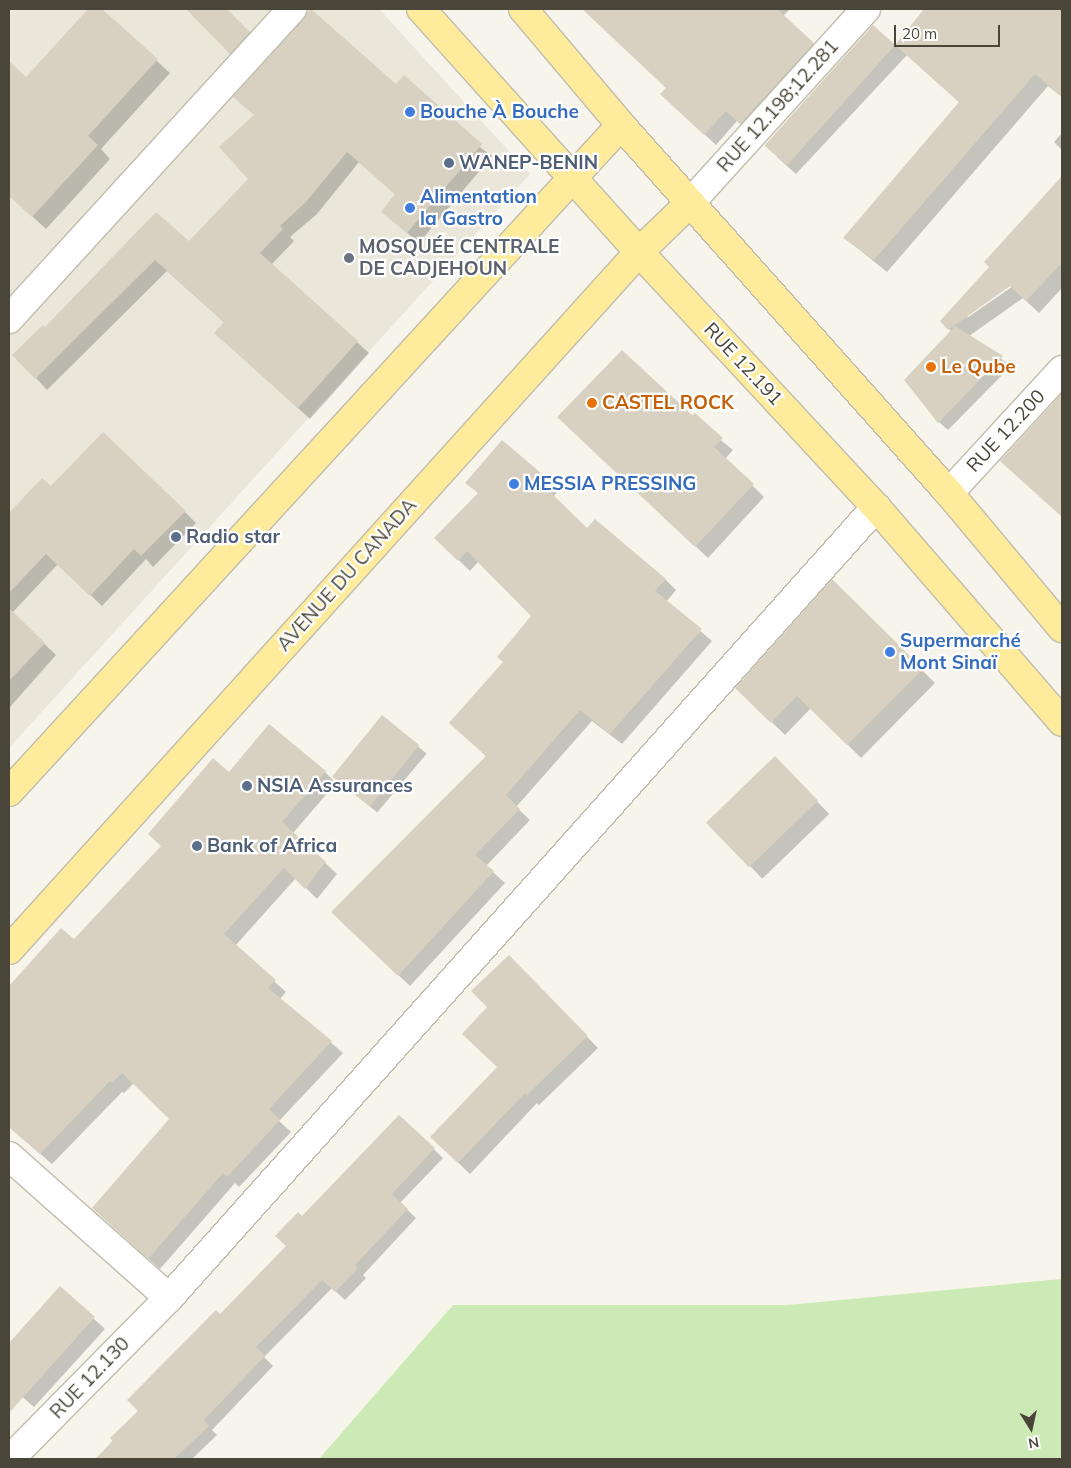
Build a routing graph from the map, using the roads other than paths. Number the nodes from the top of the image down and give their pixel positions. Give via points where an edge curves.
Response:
1 (292, 9) edge
2 (421, 9) edge
3 (523, 9) edge
4 (866, 9) edge
5 (621, 126) junction
6 (572, 175) junction
7 (690, 203) junction
8 (639, 252) junction
9 (9, 319) edge
10 (1062, 370) edge
11 (949, 493) junction
12 (876, 507) junction
13 (1062, 628) edge
14 (1062, 722) edge
15 (9, 792) edge
16 (9, 950) edge
17 (9, 1156) edge
18 (169, 1298) junction
19 (10, 1459) edge

1 - 9 street
2 - 6 main road, RUE 12.191
3 - 5 main road
4 - 7 street, RUE 12.198;12.281
5 - 6 main road
5 - 7 main road
6 - 8 main road, RUE 12.191
6 - 15 main road
7 - 8 main road, AVENUE DU CANADA
7 - 11 main road
8 - 12 main road, RUE 12.191
8 - 16 main road, AVENUE DU CANADA
10 - 11 street, RUE 12.200
11 - 13 main road
12 - 14 main road, RUE 12.191
12 - 18 street, RUE 12.130
17 - 18 street
18 - 19 street, RUE 12.130

